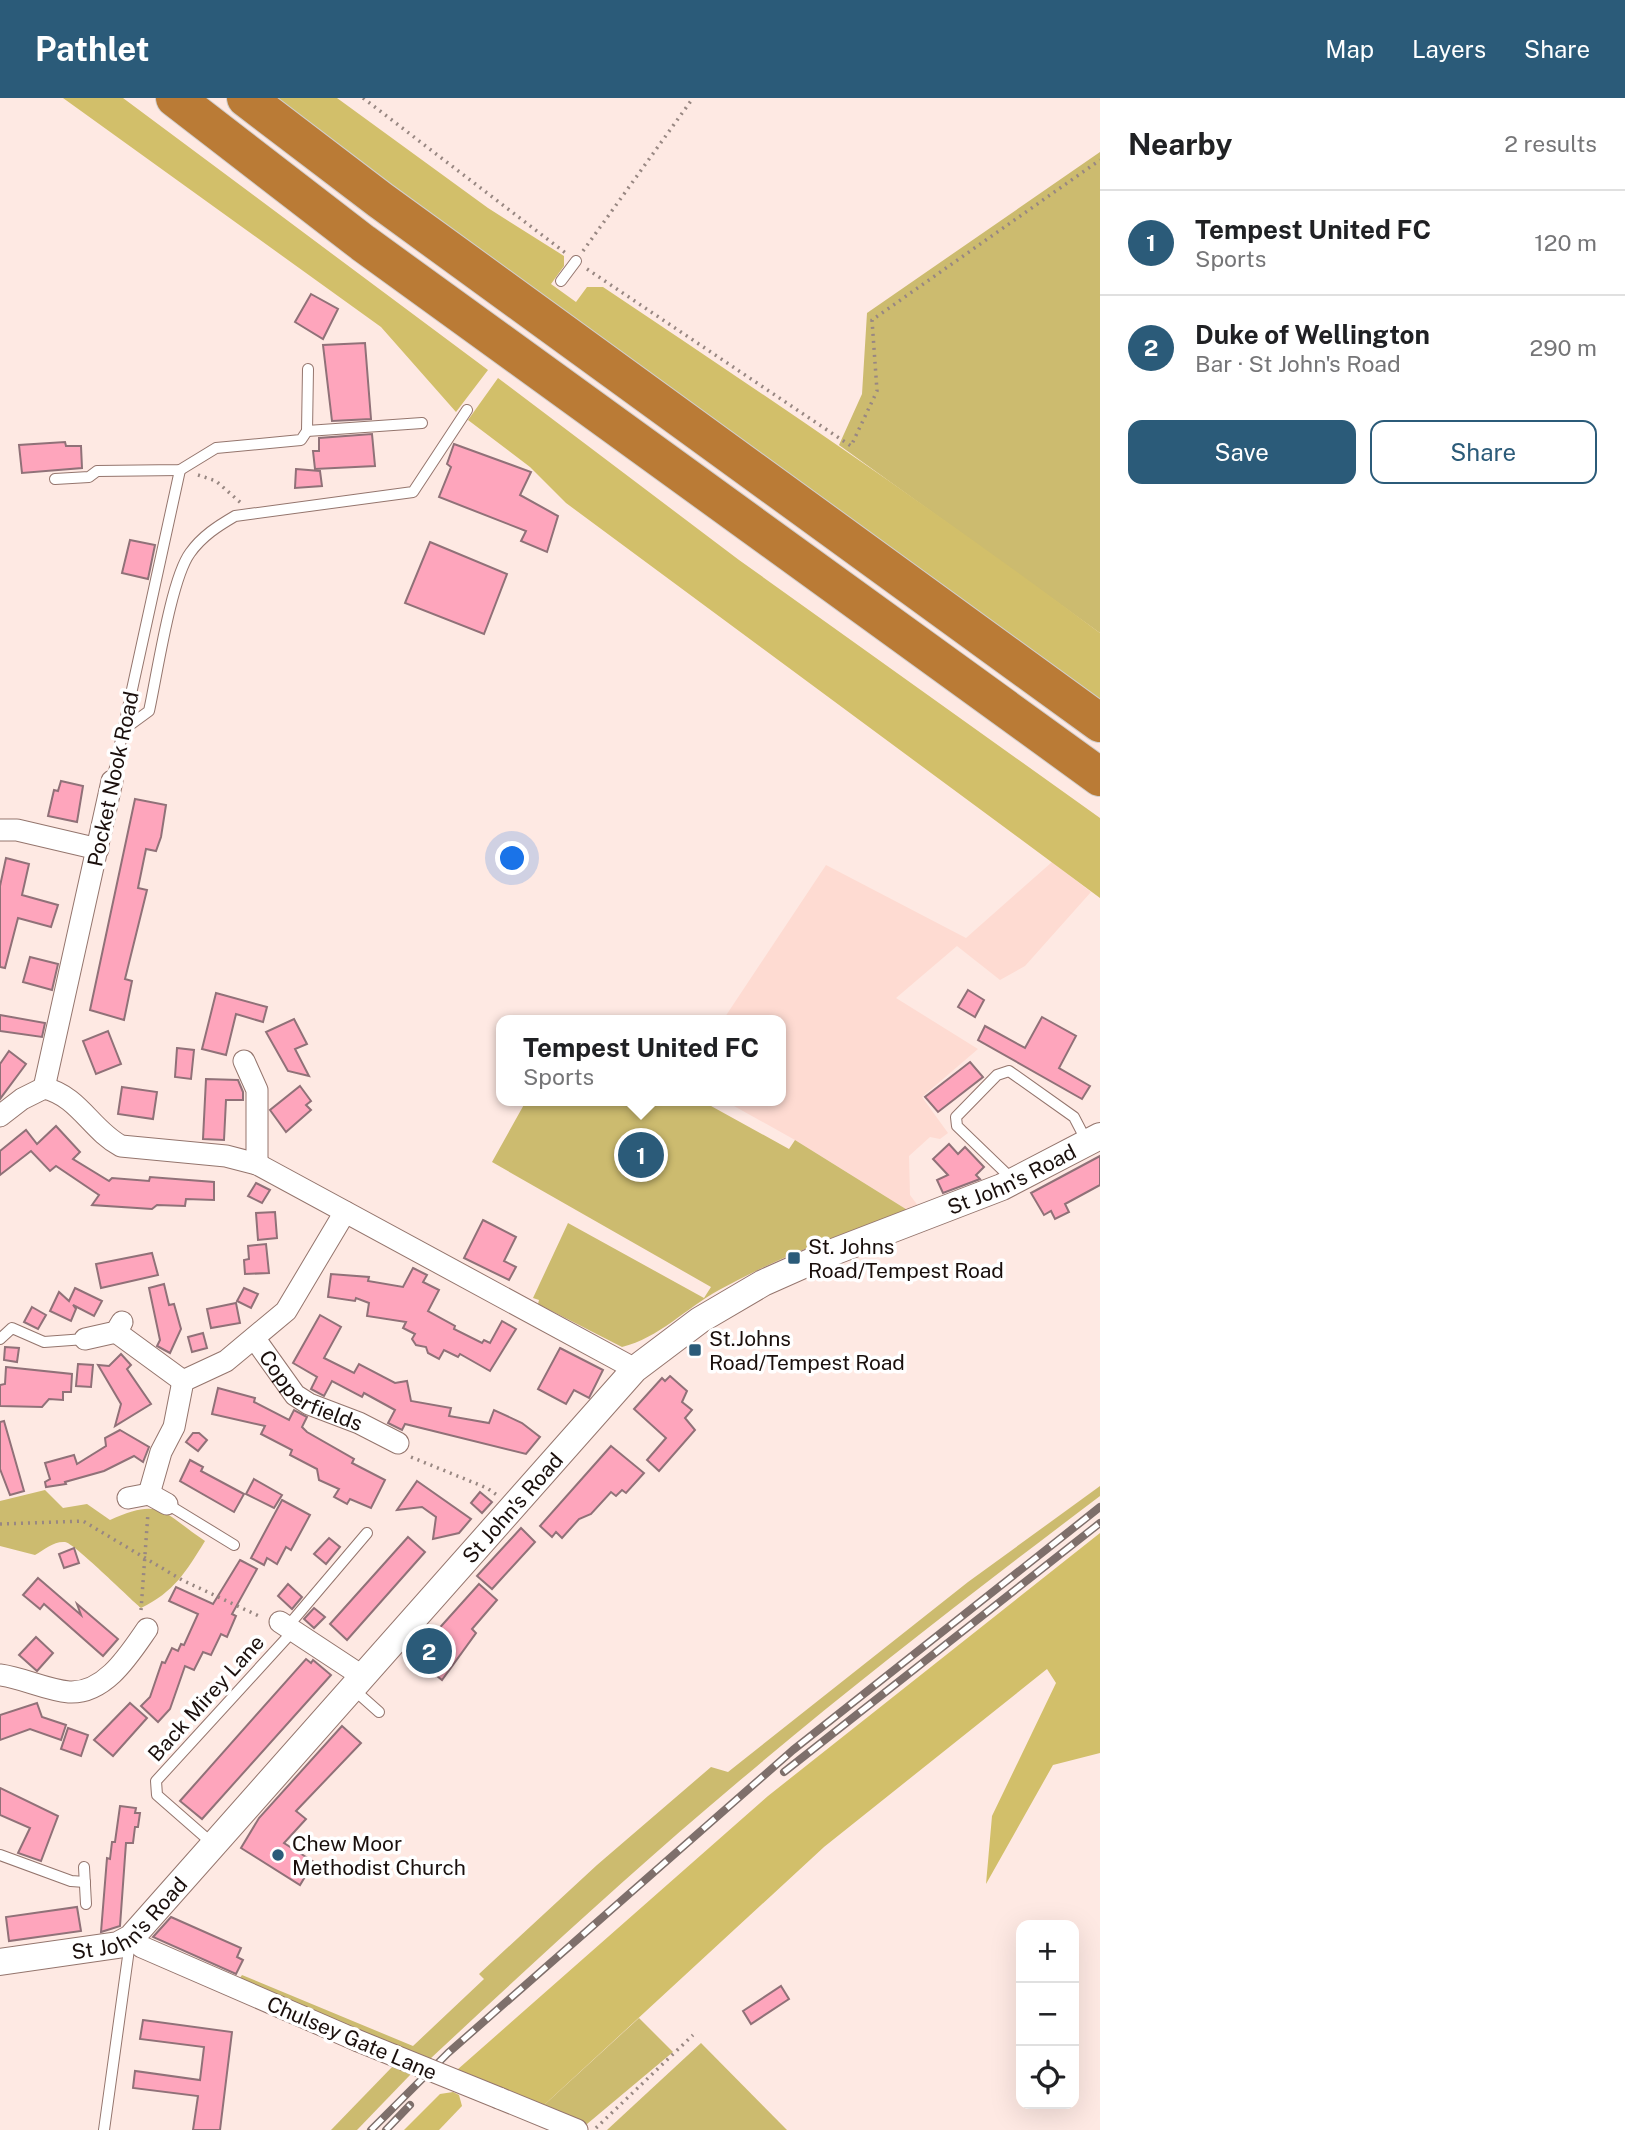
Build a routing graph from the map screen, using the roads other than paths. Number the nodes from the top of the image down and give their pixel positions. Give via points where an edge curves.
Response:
1 (175, 98) edge
2 (246, 98) edge
3 (576, 261) road end
4 (561, 281) dead end
5 (308, 369) dead end
6 (467, 410) dead end
7 (422, 423) dead end
8 (307, 431) junction
9 (180, 470) junction
10 (55, 479) dead end
11 (1100, 723) edge
12 (122, 730) junction
13 (1100, 777) edge
14 (112, 781) joint
15 (0, 830) edge
16 (98, 849) junction
17 (244, 1061) dead end
18 (44, 1088) junction
19 (0, 1116) edge
20 (1094, 1139) edge
21 (257, 1164) junction
22 (1014, 1181) junction
23 (345, 1212) junction
24 (0, 1339) edge
25 (85, 1339) joint
26 (255, 1339) junction
27 (635, 1369) junction
28 (183, 1381) junction
29 (398, 1443) road end
30 (148, 1499) joint
31 (367, 1533) dead end
32 (234, 1545) dead end
33 (287, 1626) junction
34 (147, 1629) road end
35 (0, 1675) edge
36 (357, 1682) junction
37 (379, 1712) dead end
38 (213, 1844) junction
39 (0, 1855) edge
40 (85, 1867) dead end
41 (85, 1882) junction
42 (86, 1904) dead end
43 (131, 1938) junction
44 (0, 1959) edge
45 (104, 2130) edge
46 (578, 2130) edge

1 - 13 highway via 363,243
2 - 11 highway
3 - 4 lane
5 - 8 lane
6 - 12 lane via 413,492 236,516 212,530 188,554 178,580 149,711
7 - 8 lane
8 - 9 lane via 301,439 216,447
9 - 10 lane via 97,471 89,477
9 - 12 lane, Pocket Nook Road
12 - 14 lane, Pocket Nook Road
14 - 16 street, Pocket Nook Road
15 - 16 street
16 - 18 street, Pocket Nook Road
17 - 21 street via 257,1090
18 - 19 street
18 - 21 street via 69,1097 121,1146 226,1156
20 - 22 street, St John's Road
20 - 22 lane via 1058,1103 1009,1071 997,1075 956,1117 957,1126
21 - 23 street
22 - 27 street, St John's Road via 764,1283 699,1320
23 - 26 street, Copperfields via 297,1297
23 - 27 street
24 - 25 lane via 12,1328 44,1342
25 - 28 street via 119,1327
26 - 28 street, Copperfields via 226,1361
26 - 29 street, Copperfields via 295,1395 372,1440
27 - 36 street, St John's Road
28 - 30 street via 174,1427 161,1452
30 - 32 lane
31 - 33 lane, Back Mirey Lane
33 - 36 street
33 - 38 lane, Back Mirey Lane via 156,1782 157,1795
34 - 35 street via 95,1687 69,1692
36 - 37 lane
36 - 38 street, St John's Road
38 - 43 street, St John's Road
39 - 41 lane
40 - 41 lane
41 - 42 lane
43 - 44 street, St John's Road via 118,1945
43 - 45 lane
43 - 46 street, Chulsey Gate Lane, bridge via 142,1948 356,2040

